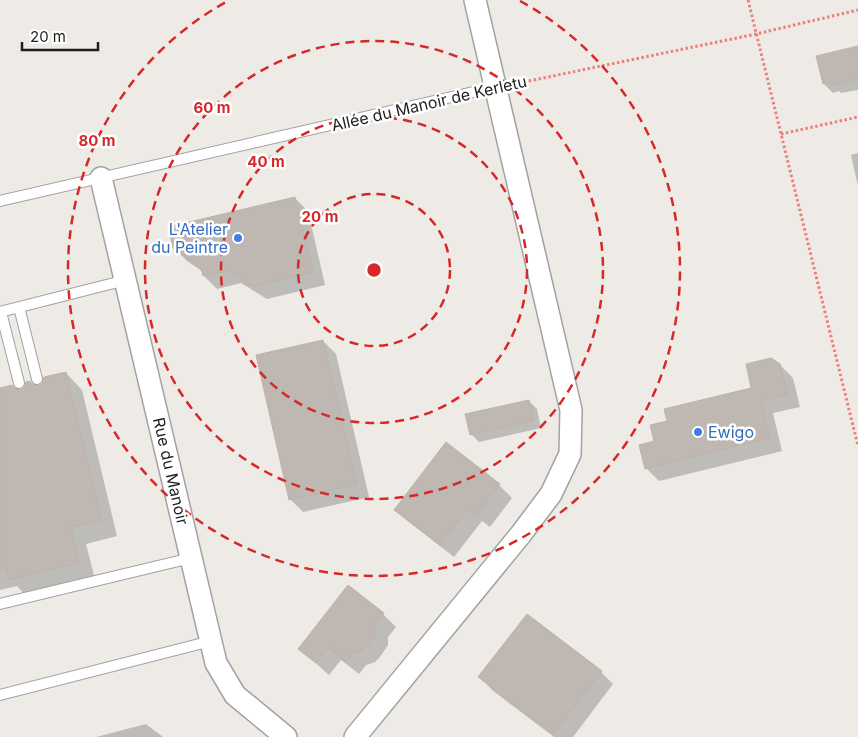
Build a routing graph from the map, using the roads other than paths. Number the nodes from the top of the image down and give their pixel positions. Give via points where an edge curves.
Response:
1 (475, 0) edge
2 (495, 88) junction
3 (101, 178) junction
4 (0, 201) edge
5 (126, 280) junction
6 (20, 307) junction
7 (0, 312) edge
8 (37, 379) dead end
9 (19, 383) dead end
10 (191, 558) junction
11 (0, 604) edge
12 (211, 642) junction
13 (0, 695) edge
14 (286, 737) edge
15 (355, 737) edge

1 - 2 street
2 - 3 lane, Allée du Manoir de Kerletu
2 - 15 street via 571,410 570,454 551,494 521,534
3 - 4 lane, Allée du Manoir de Kerletu
3 - 5 street, Rue du Manoir
5 - 6 lane
5 - 10 street, Rue du Manoir
6 - 7 lane
6 - 8 lane
7 - 9 lane
10 - 11 lane
10 - 12 street, Rue du Manoir
12 - 13 lane
12 - 14 street, Rue du Manoir via 216,663 235,695

